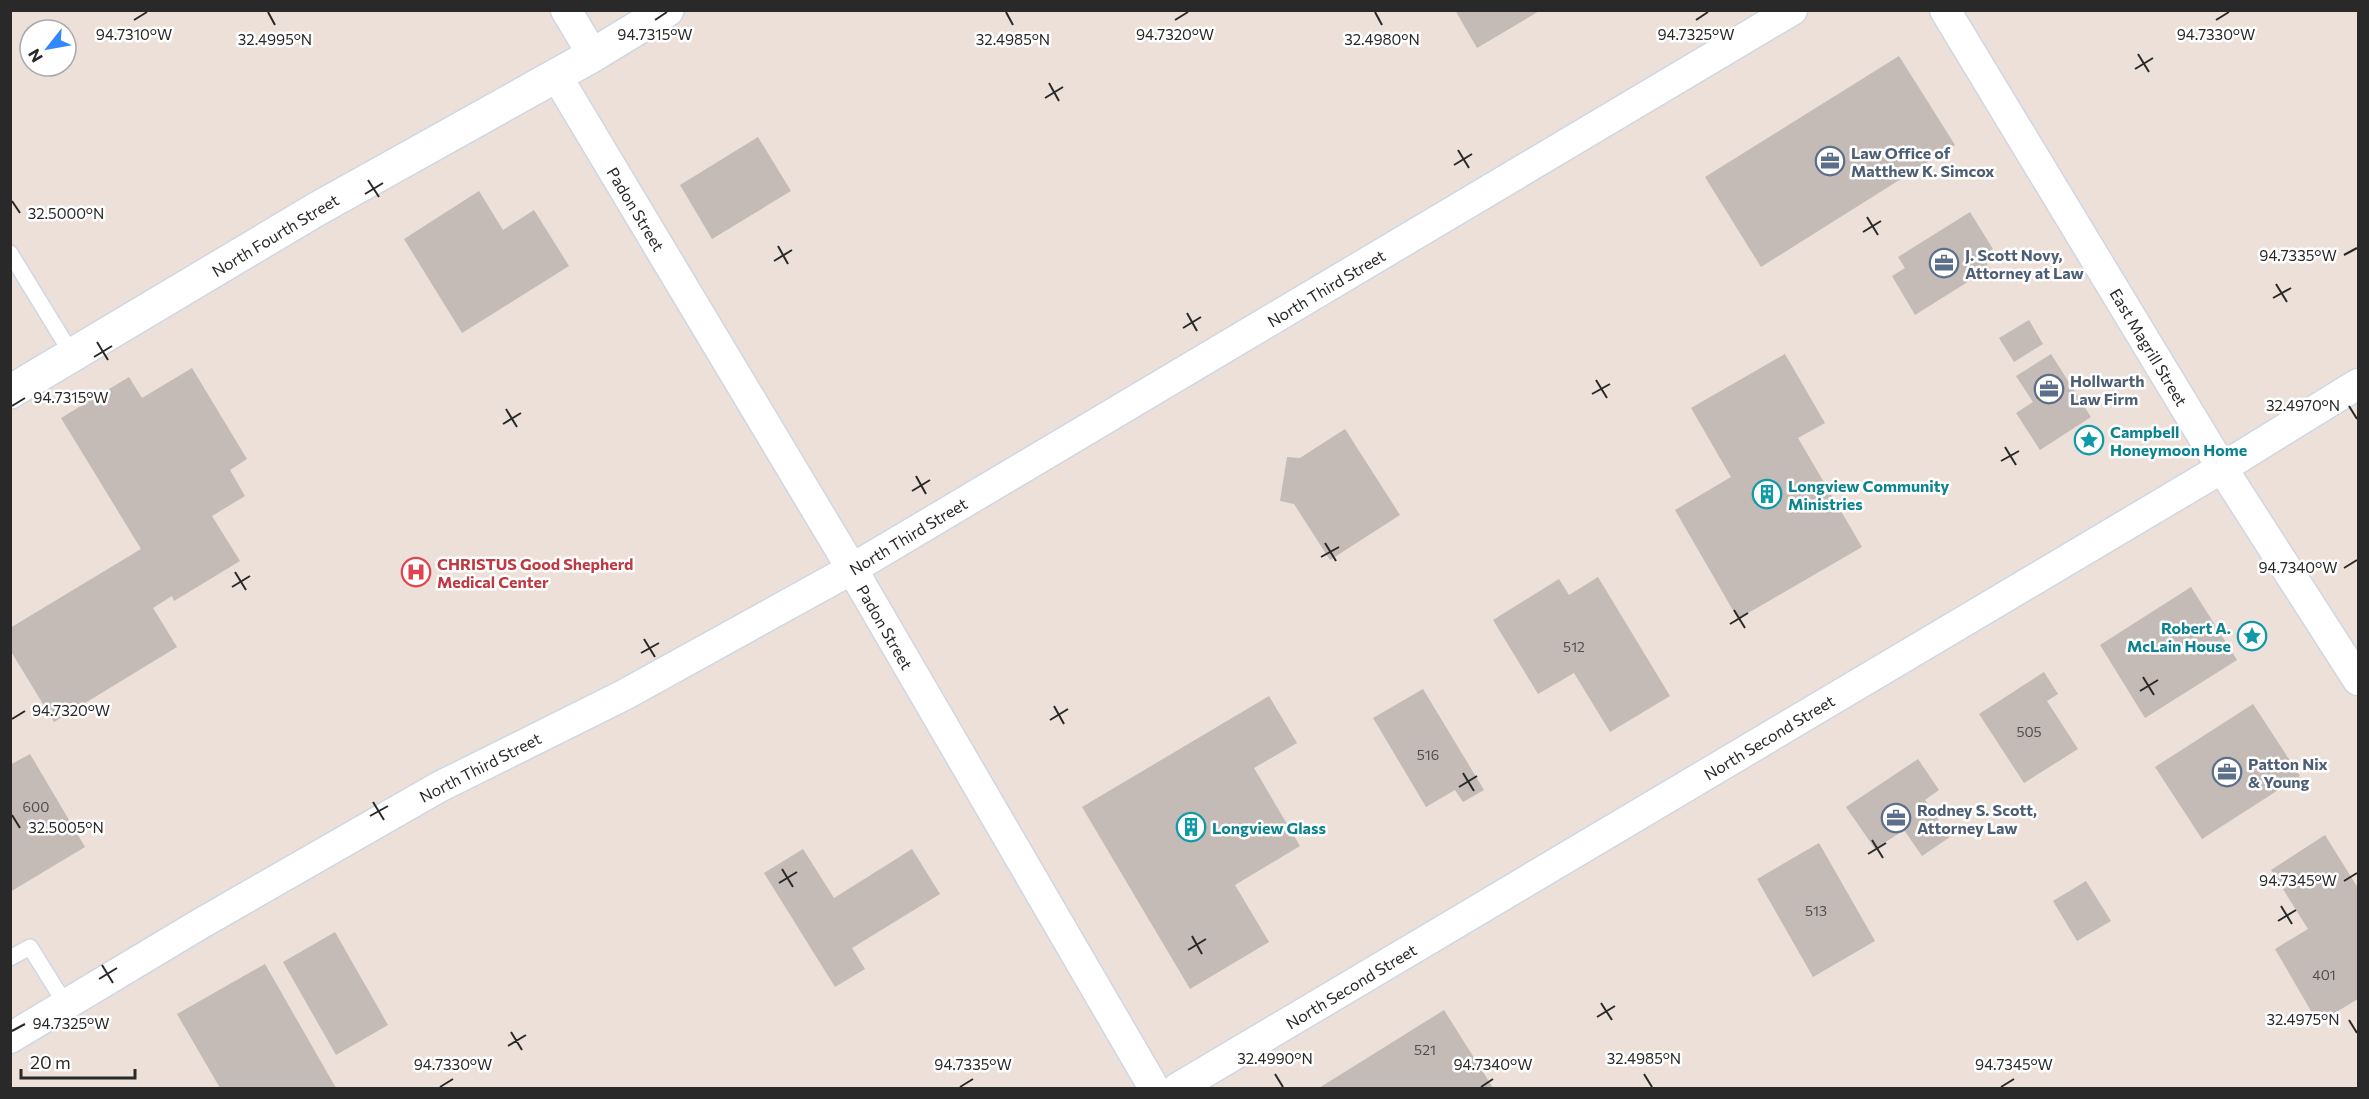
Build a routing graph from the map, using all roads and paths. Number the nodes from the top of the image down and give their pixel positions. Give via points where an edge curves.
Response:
1 (566, 10) edge
2 (667, 10) edge
3 (1792, 10) edge
4 (1945, 10) edge
5 (592, 55) junction
6 (556, 75) junction
7 (10, 253) edge
8 (73, 356) junction
9 (2358, 384) edge
10 (10, 392) edge
11 (2222, 468) junction
12 (852, 569) junction
13 (2358, 680) edge
14 (10, 958) edge
15 (66, 1005) junction
16 (10, 1038) edge
17 (1154, 1089) edge
18 (1178, 1089) edge

1 - 5 street
2 - 5 street, North Fourth Street
3 - 12 street, North Third Street
4 - 11 street, East Magrill Street
5 - 6 street, North Fourth Street
6 - 8 street, North Fourth Street via 318,209
6 - 12 street, Padon Street
7 - 8 lane
8 - 10 street, North Fourth Street
9 - 11 street, North Second Street
11 - 13 street, East Magrill Street
11 - 18 street, North Second Street
12 - 15 street, North Third Street via 624,695 439,787
12 - 17 street, Padon Street
14 - 15 lane via 30,947
15 - 16 street, North Third Street

